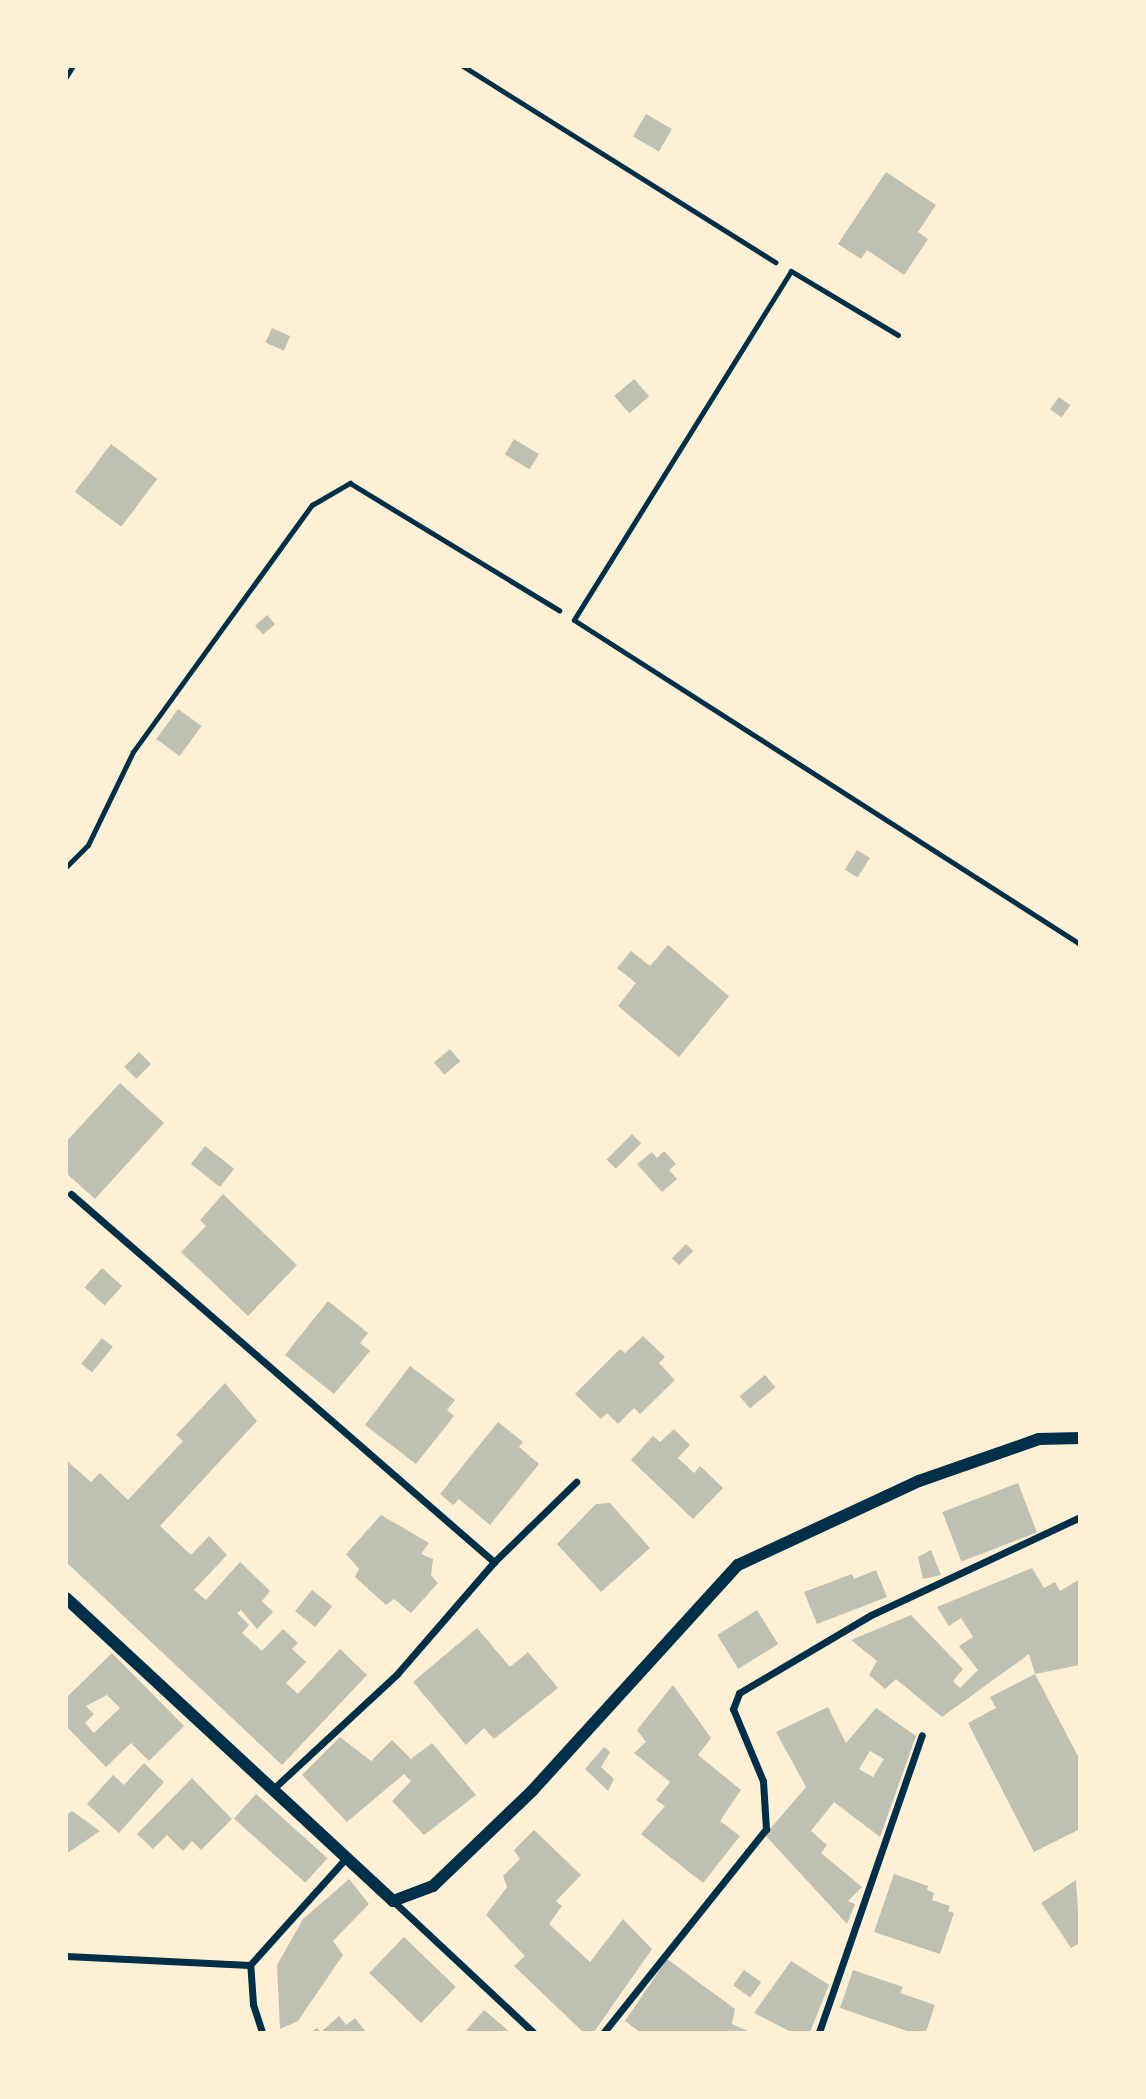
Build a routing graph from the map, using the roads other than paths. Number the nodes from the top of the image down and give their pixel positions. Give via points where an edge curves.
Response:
1 (898, 335) dead end
2 (1080, 944) edge
3 (71, 1194) dead end
4 (1080, 1438) edge
5 (576, 1482) dead end
6 (1080, 1517) edge
7 (494, 1562) junction
8 (66, 1598) edge
9 (922, 1735) dead end
10 (273, 1789) junction
11 (347, 1857) junction
12 (393, 1901) junction
13 (66, 1956) edge
14 (250, 1965) junction
15 (262, 2032) edge
16 (533, 2032) edge
17 (604, 2032) edge
18 (819, 2032) edge

1 - 2 lane via 791,271 574,620
3 - 7 street
4 - 12 street via 1039,1439 919,1481 738,1565 532,1791 433,1886
5 - 7 street
6 - 17 street via 871,1615 739,1693 733,1709 763,1781 766,1829
7 - 10 street via 397,1674
8 - 10 street
9 - 18 street
10 - 11 street
11 - 12 street
11 - 14 street
12 - 16 street
13 - 14 street
14 - 15 street

